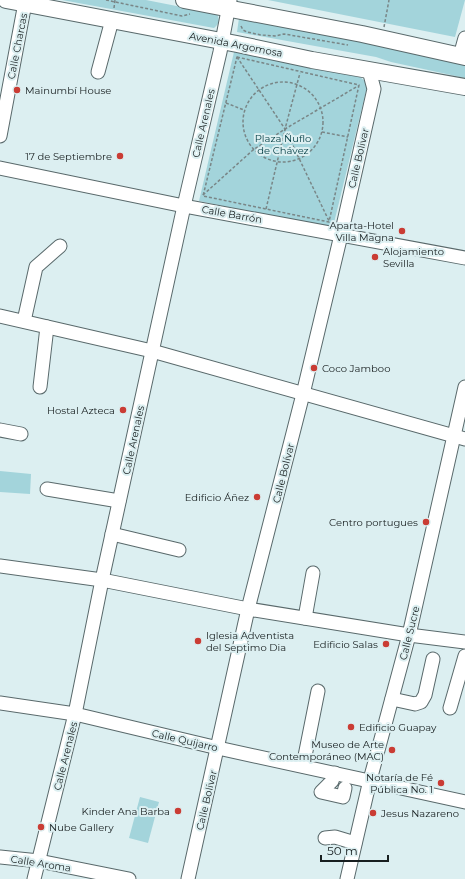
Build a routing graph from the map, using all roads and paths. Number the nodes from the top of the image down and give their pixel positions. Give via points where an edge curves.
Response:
1 (6, 0) edge
2 (106, 0) edge
3 (184, 0) edge
4 (389, 0) edge
5 (25, 1) edge
6 (229, 4) edge
7 (195, 13) dead end
8 (112, 20) junction
9 (241, 26) dead end
10 (381, 38) junction
11 (465, 38) edge
12 (352, 46) dead end
13 (221, 47) junction
14 (237, 57) junction
15 (463, 57) edge
16 (98, 72) dead end
17 (300, 72) junction
18 (368, 73) junction
19 (297, 84) junction
20 (359, 85) junction
21 (465, 87) edge
22 (258, 90) junction
23 (226, 103) junction
24 (321, 108) junction
25 (244, 110) junction
26 (285, 129) junction
27 (322, 132) junction
28 (0, 136) edge
29 (348, 137) junction
30 (253, 150) junction
31 (299, 159) junction
32 (277, 163) junction
33 (0, 168) edge
34 (203, 196) junction
35 (184, 206) junction
36 (265, 215) junction
37 (330, 222) junction
38 (341, 235) junction
39 (60, 246) dead end
40 (465, 258) edge
41 (0, 316) edge
42 (24, 321) junction
43 (47, 327) junction
44 (152, 351) junction
45 (40, 387) dead end
46 (465, 387) edge
47 (303, 394) junction
48 (0, 430) edge
49 (21, 434) dead end
50 (459, 437) edge
51 (47, 489) dead end
52 (119, 501) junction
53 (112, 534) junction
54 (178, 550) dead end
55 (0, 566) edge
56 (312, 572) dead end
57 (102, 580) junction
58 (248, 609) junction
59 (306, 618) junction
60 (409, 635) junction
61 (465, 642) edge
62 (465, 656) edge
63 (433, 659) dead end
64 (318, 691) dead end
65 (392, 699) junction
66 (0, 703) edge
67 (450, 708) dead end
68 (75, 714) junction
69 (218, 748) junction
70 (303, 766) junction
71 (335, 773) junction
72 (370, 780) junction
73 (345, 788) dead end
74 (465, 802) edge
75 (325, 838) dead end
76 (355, 842) junction
77 (0, 857) edge
78 (38, 861) junction
79 (34, 879) edge
80 (129, 879) edge
81 (188, 879) edge
82 (347, 879) edge

1 - 5 main road, Avenida Argomosa
2 - 7 path via 182,16
3 - 6 main road
4 - 10 path
5 - 8 main road, Avenida Argomosa
5 - 28 street, Calle Charcas
6 - 10 main road
6 - 13 street, Calle Arenales
8 - 13 main road, Avenida Argomosa
8 - 16 street
9 - 12 path via 243,30 262,35 284,34
10 - 15 main road
11 - 15 street
13 - 14 path
13 - 18 main road, Avenida Argomosa via 302,58
13 - 35 street, Calle Arenales
14 - 17 path
14 - 22 path
14 - 23 path
17 - 19 path
17 - 20 path
18 - 20 path
18 - 21 main road, Avenida Argomosa
18 - 38 street, Calle Bolívar via 374,89
19 - 22 path via 284,81
19 - 24 path via 315,98
19 - 26 path
20 - 24 path
20 - 29 path
22 - 25 path
22 - 26 path
23 - 25 path
23 - 34 path
24 - 26 path
24 - 27 path
25 - 30 path via 243,131
26 - 30 path
26 - 31 path
26 - 32 path
27 - 29 path
27 - 31 path via 310,153
29 - 37 path
30 - 32 path
30 - 34 path
31 - 32 path
31 - 37 path
32 - 36 path
33 - 35 street, Calle Barrón
34 - 36 path
35 - 36 street, Calle Barrón
35 - 44 street, Calle Arenales
36 - 37 path
36 - 38 street, Calle Barrón
38 - 40 street, Calle Barrón
38 - 47 street, Calle Bolívar
39 - 42 street via 36,267
41 - 42 street
42 - 43 street
43 - 44 street
43 - 45 street
44 - 47 street
44 - 52 street, Calle Arenales
46 - 50 street, Calle Sucre
47 - 50 street
47 - 58 street, Calle Bolívar
48 - 49 street
50 - 60 street, Calle Sucre
51 - 52 street
52 - 53 street, Calle Arenales
53 - 54 street
53 - 57 street, Calle Arenales
55 - 57 street
56 - 59 street
57 - 58 street
57 - 68 street, Calle Arenales
58 - 59 street
58 - 69 street, Calle Bolívar
59 - 60 street
60 - 61 street
60 - 65 street, Calle Sucre
62 - 67 street
63 - 65 street via 421,702 415,704
64 - 70 street
65 - 72 street, Calle Sucre
66 - 68 street, Calle Quijarro
68 - 69 street, Calle Quijarro
68 - 78 street, Calle Arenales
69 - 70 street, Calle Quijarro
69 - 81 street, Calle Bolívar
70 - 71 street, Calle Quijarro
71 - 72 street, Calle Quijarro
71 - 73 street via 332,781 320,792 343,797
72 - 74 street, Calle Quijarro
72 - 76 street, Calle Sucre
75 - 76 street via 336,837
76 - 82 street, Calle Sucre
77 - 78 street, Calle Aroma
78 - 79 street, Calle Arenales
78 - 80 street, Calle Aroma

